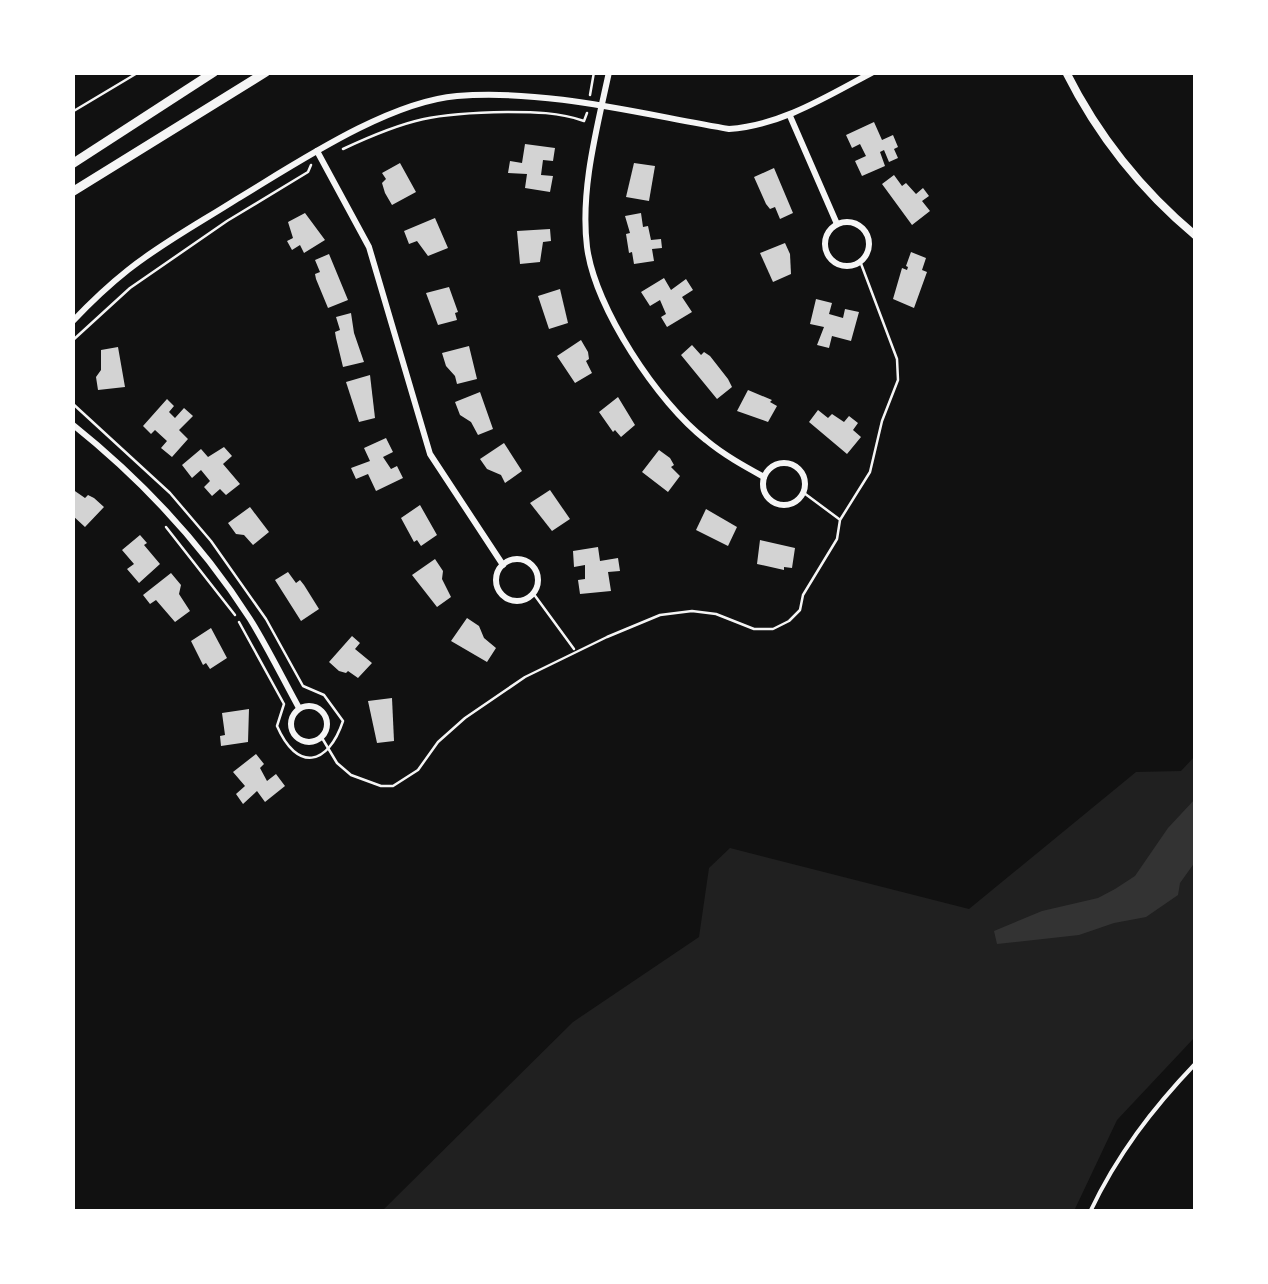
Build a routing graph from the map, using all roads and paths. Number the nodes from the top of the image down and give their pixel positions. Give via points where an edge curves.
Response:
1 (139, 72) edge
2 (214, 72) edge
3 (266, 72) edge
4 (609, 72) edge
5 (1066, 72) edge
6 (871, 73) edge
7 (602, 107) junction
8 (72, 112) edge
9 (790, 116) junction
10 (317, 151) junction
11 (72, 164) edge
12 (72, 192) edge
13 (837, 224) junction
14 (1196, 236) edge
15 (860, 261) junction
16 (72, 322) edge
17 (72, 424) edge
18 (764, 477) junction
19 (804, 493) junction
20 (840, 520) junction
21 (503, 565) junction
22 (533, 593) junction
23 (574, 650) junction
24 (300, 708) junction
25 (322, 738) junction
26 (1196, 1063) edge
27 (1090, 1212) edge

1 - 8 path
2 - 11 main road
3 - 12 main road
4 - 7 street
5 - 14 street via 1109,145
6 - 9 street
7 - 9 street via 729,130
7 - 10 street via 453,96 401,110
7 - 18 street via 586,201 587,249 602,300 622,339 702,438
9 - 13 street
10 - 16 street via 142,260
10 - 21 street via 369,247 430,454
13 - 15 street via 852,222 866,232 868,251
13 - 15 street via 826,236 827,252 844,266
15 - 20 path via 900,368 870,472
17 - 24 street via 160,502 201,552 250,619
18 - 19 street via 772,502 792,504
18 - 19 street via 772,466 791,463 803,474
19 - 20 path
20 - 23 path via 800,610 773,629 692,611 660,615
21 - 22 street via 532,565 538,578
21 - 22 street via 497,586 505,597 518,601
22 - 23 path
23 - 25 path via 465,718 418,770 393,786 351,774
24 - 25 street via 326,715
24 - 25 street via 291,719 292,732 304,742
26 - 27 lane via 1130,1139

